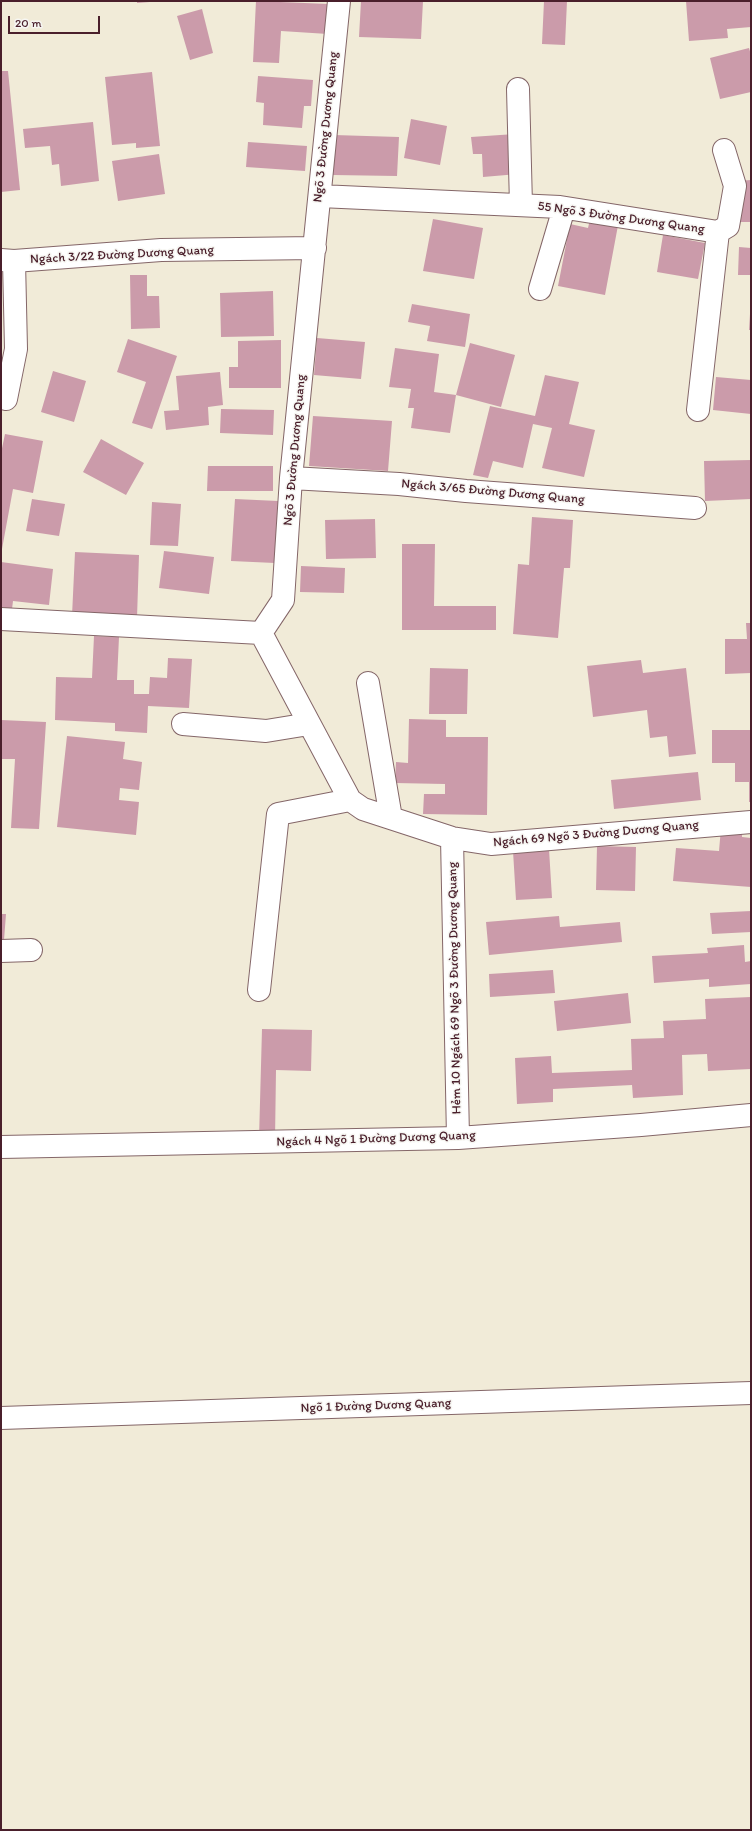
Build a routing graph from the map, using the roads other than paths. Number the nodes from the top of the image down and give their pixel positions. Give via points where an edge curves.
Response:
1 (339, 1) edge
2 (518, 89) dead end
3 (724, 150) dead end
4 (320, 196) junction
5 (521, 206) junction
6 (564, 208) junction
7 (718, 232) junction
8 (315, 248) junction
9 (8, 261) edge
10 (540, 289) dead end
11 (6, 399) dead end
12 (698, 410) dead end
13 (291, 478) junction
14 (695, 508) dead end
15 (1, 619) edge
16 (261, 633) junction
17 (368, 684) dead end
18 (183, 724) dead end
19 (309, 724) junction
20 (350, 800) junction
21 (391, 818) junction
22 (751, 822) edge
23 (452, 838) junction
24 (31, 950) dead end
25 (1, 951) edge
26 (259, 990) dead end
27 (751, 1115) edge
28 (458, 1138) junction
29 (1, 1147) edge
30 (751, 1393) edge
31 (1, 1418) edge

1 - 4 street, Ngõ 3 Đường Dương Quang
2 - 5 street
3 - 7 street via 736,186 728,226
4 - 5 street, 55 Ngõ 3 Đường Dương Quang
4 - 8 street, Ngõ 3 Đường Dương Quang
5 - 6 street, 55 Ngõ 3 Đường Dương Quang
6 - 7 street, 55 Ngõ 3 Đường Dương Quang
6 - 10 street
7 - 12 street, 55 Ngõ 3 Đường Dương Quang
8 - 9 street, Ngách 3/22 Đường Dương Quang via 161,250
8 - 13 street, Ngõ 3 Đường Dương Quang
9 - 11 street via 16,349
13 - 14 street, Ngách 3/65 Đường Dương Quang via 399,484
13 - 16 street, Ngõ 3 Đường Dương Quang via 283,600
15 - 16 street
16 - 19 street
17 - 21 street
18 - 19 street via 266,731
19 - 20 street
20 - 21 street, Ngách 69 Ngõ 3 Đường Dương Quang via 363,808
20 - 26 street via 278,814
21 - 23 street, Ngách 69 Ngõ 3 Đường Dương Quang
22 - 23 street, Ngách 69 Ngõ 3 Đường Dương Quang via 491,844
23 - 28 street, Hẻm 10 Ngách 69 Ngõ 3 Đường Dương Quang
24 - 25 street
27 - 28 street, Ngách 4 Ngõ 1 Đường Dương Quang
28 - 29 street, Ngách 4 Ngõ 1 Đường Dương Quang
30 - 31 street, Ngõ 1 Đường Dương Quang

